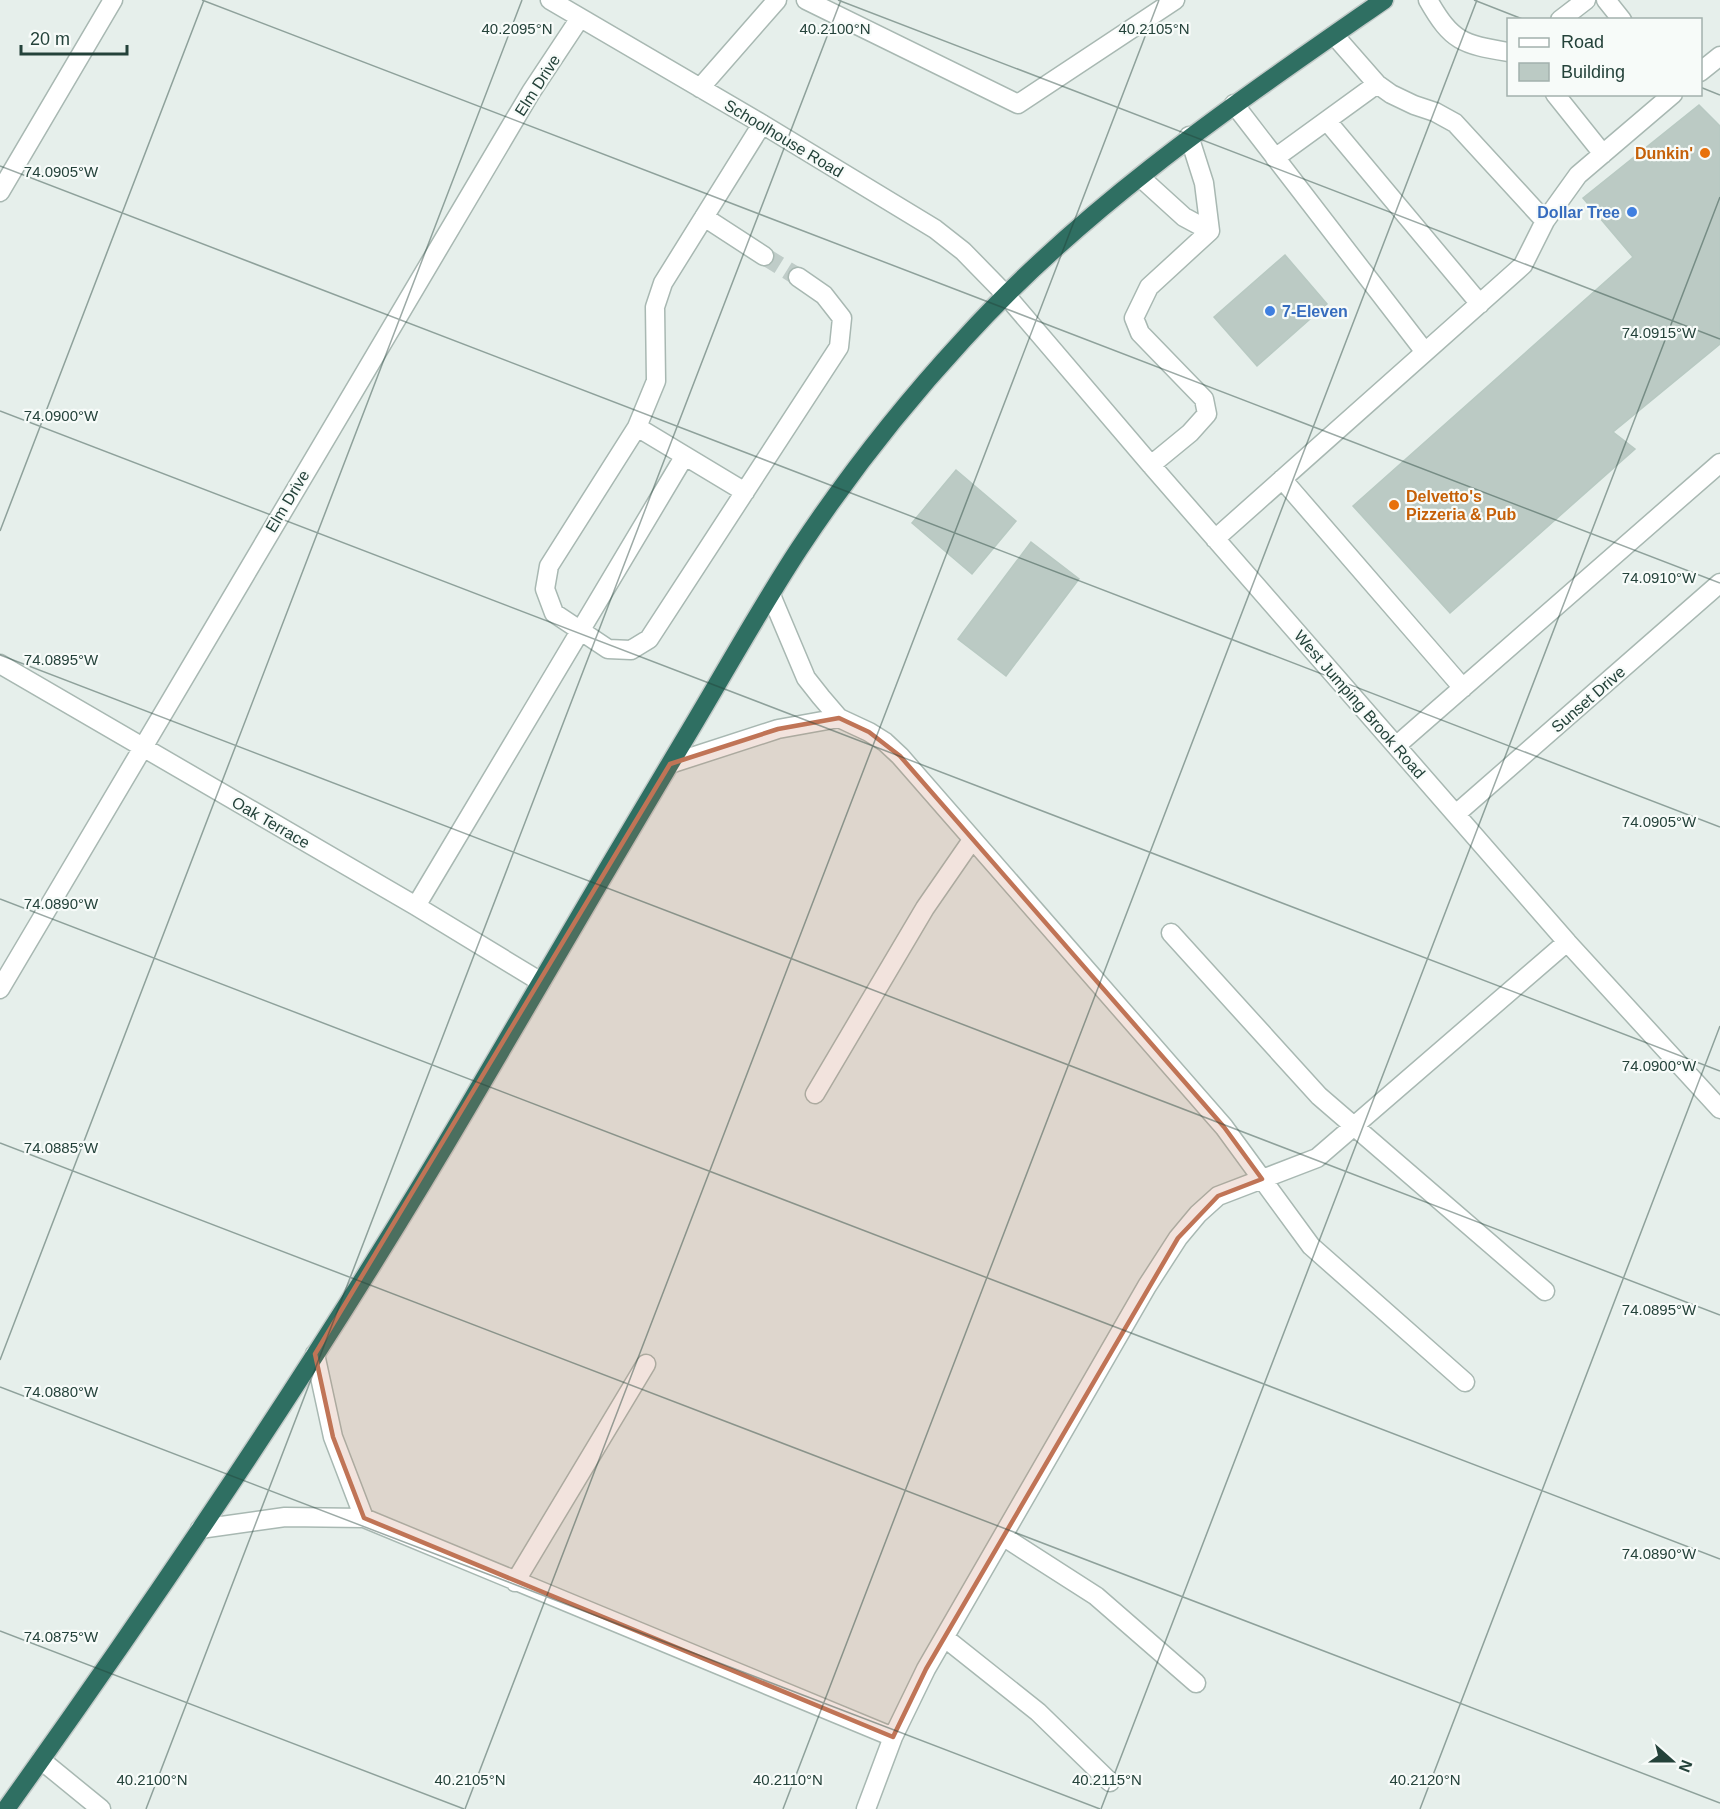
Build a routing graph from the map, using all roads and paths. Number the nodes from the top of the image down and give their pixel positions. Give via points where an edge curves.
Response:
1 (113, 0) edge
2 (550, 0) edge
3 (777, 0) edge
4 (806, 0) edge
5 (1176, 0) edge
6 (1384, 0) edge
7 (1428, 0) edge
8 (1586, 0) edge
9 (1607, 0) edge
10 (580, 18) junction
11 (1563, 18) edge
12 (1620, 18) edge
13 (1334, 35) junction
14 (1507, 52) edge
15 (1720, 56) edge
16 (1702, 71) edge
17 (1377, 84) junction
18 (700, 88) junction
19 (1557, 96) edge
20 (1670, 96) edge
21 (1234, 104) junction
22 (1327, 121) junction
23 (762, 124) junction
24 (1189, 136) junction
25 (1603, 154) junction
26 (1275, 158) junction
27 (1140, 177) junction
28 (0, 192) edge
29 (704, 217) junction
30 (1545, 221) junction
31 (1209, 231) junction
32 (764, 256) tunnel mouth
33 (798, 278) tunnel mouth
34 (1005, 294) junction
35 (1480, 303) junction
36 (1425, 352) junction
37 (637, 427) junction
38 (684, 457) junction
39 (1720, 463) edge
40 (1151, 465) junction
41 (1282, 479) junction
42 (745, 492) junction
43 (1215, 539) junction
44 (1720, 583) edge
45 (771, 595) junction
46 (580, 630) junction
47 (0, 664) edge
48 (1463, 688) junction
49 (839, 718) junction
50 (1396, 746) junction
51 (143, 748) junction
52 (670, 764) junction
53 (1456, 814) junction
54 (972, 840) junction
55 (416, 906) junction
56 (1171, 933) dead end
57 (1567, 942) junction
58 (542, 982) junction
59 (0, 989) edge
60 (815, 1094) dead end
61 (1720, 1108) edge
62 (1354, 1126) junction
63 (1262, 1179) junction
64 (1545, 1291) dead end
65 (315, 1354) junction
66 (646, 1364) dead end
67 (1465, 1382) dead end
68 (364, 1518) junction
69 (200, 1529) junction
70 (1004, 1537) junction
71 (515, 1582) junction
72 (945, 1638) junction
73 (1196, 1683) dead end
74 (892, 1737) junction
75 (41, 1760) junction
76 (1110, 1782) dead end
77 (6, 1809) edge
78 (100, 1809) edge
79 (866, 1809) edge

1 - 28 street
2 - 10 street, Schoolhouse Road
3 - 18 street
4 - 5 street via 1018,104
6 - 13 highway
7 - 14 street via 1452,34 1481,48
8 - 11 street
9 - 12 street
10 - 18 street, Schoolhouse Road
10 - 51 street, Elm Drive via 519,112
13 - 17 street
13 - 21 highway
15 - 16 street
17 - 22 street
17 - 30 street via 1455,123
18 - 23 street, Schoolhouse Road
19 - 25 street
20 - 25 street
21 - 24 highway
21 - 26 street
22 - 26 street
22 - 35 street
23 - 29 street
23 - 34 street, Schoolhouse Road via 935,229
24 - 27 highway
24 - 31 street via 1204,183
25 - 30 street via 1578,175
26 - 36 street
27 - 31 street via 1184,217
27 - 34 highway via 1052,249
29 - 32 street
29 - 37 street via 663,283 655,307 656,381
30 - 35 street via 1523,265
31 - 40 street via 1149,287 1134,318 1140,333 1204,399 1207,414
33 - 42 street via 824,295 842,318 839,347
34 - 40 street, West Jumping Brook Road
34 - 45 highway via 890,425 825,511
35 - 36 street
36 - 41 street
37 - 38 street
37 - 46 street via 549,566 544,589 554,614
38 - 42 street
38 - 46 street
39 - 48 street
40 - 43 street, West Jumping Brook Road
41 - 43 street
41 - 48 street
42 - 46 street via 649,639 631,650 608,649
43 - 50 street, West Jumping Brook Road
44 - 53 street, Sunset Drive
45 - 49 street via 806,678
45 - 52 highway
46 - 55 street
47 - 51 street, Oak Terrace
48 - 50 street
49 - 52 street via 778,729
49 - 54 street via 885,742
50 - 53 street, West Jumping Brook Road
51 - 55 street, Oak Terrace
51 - 59 street, Elm Drive
52 - 58 highway
53 - 57 street, West Jumping Brook Road
54 - 60 street via 926,908
54 - 63 street via 1224,1127
55 - 58 street, Oak Terrace
56 - 62 street via 1319,1096
57 - 61 street, West Jumping Brook Road
57 - 62 street
58 - 65 highway via 442,1152
62 - 63 street via 1317,1158
62 - 64 street
63 - 67 street via 1311,1246
63 - 70 street via 1218,1196 1178,1238
65 - 68 street via 333,1437
65 - 69 highway
66 - 71 street
68 - 69 street via 285,1517
68 - 71 street
69 - 75 highway
70 - 72 street
70 - 73 street via 1096,1596
71 - 74 street
72 - 74 street
72 - 76 street via 1038,1712
74 - 79 street
75 - 77 highway
75 - 78 street

